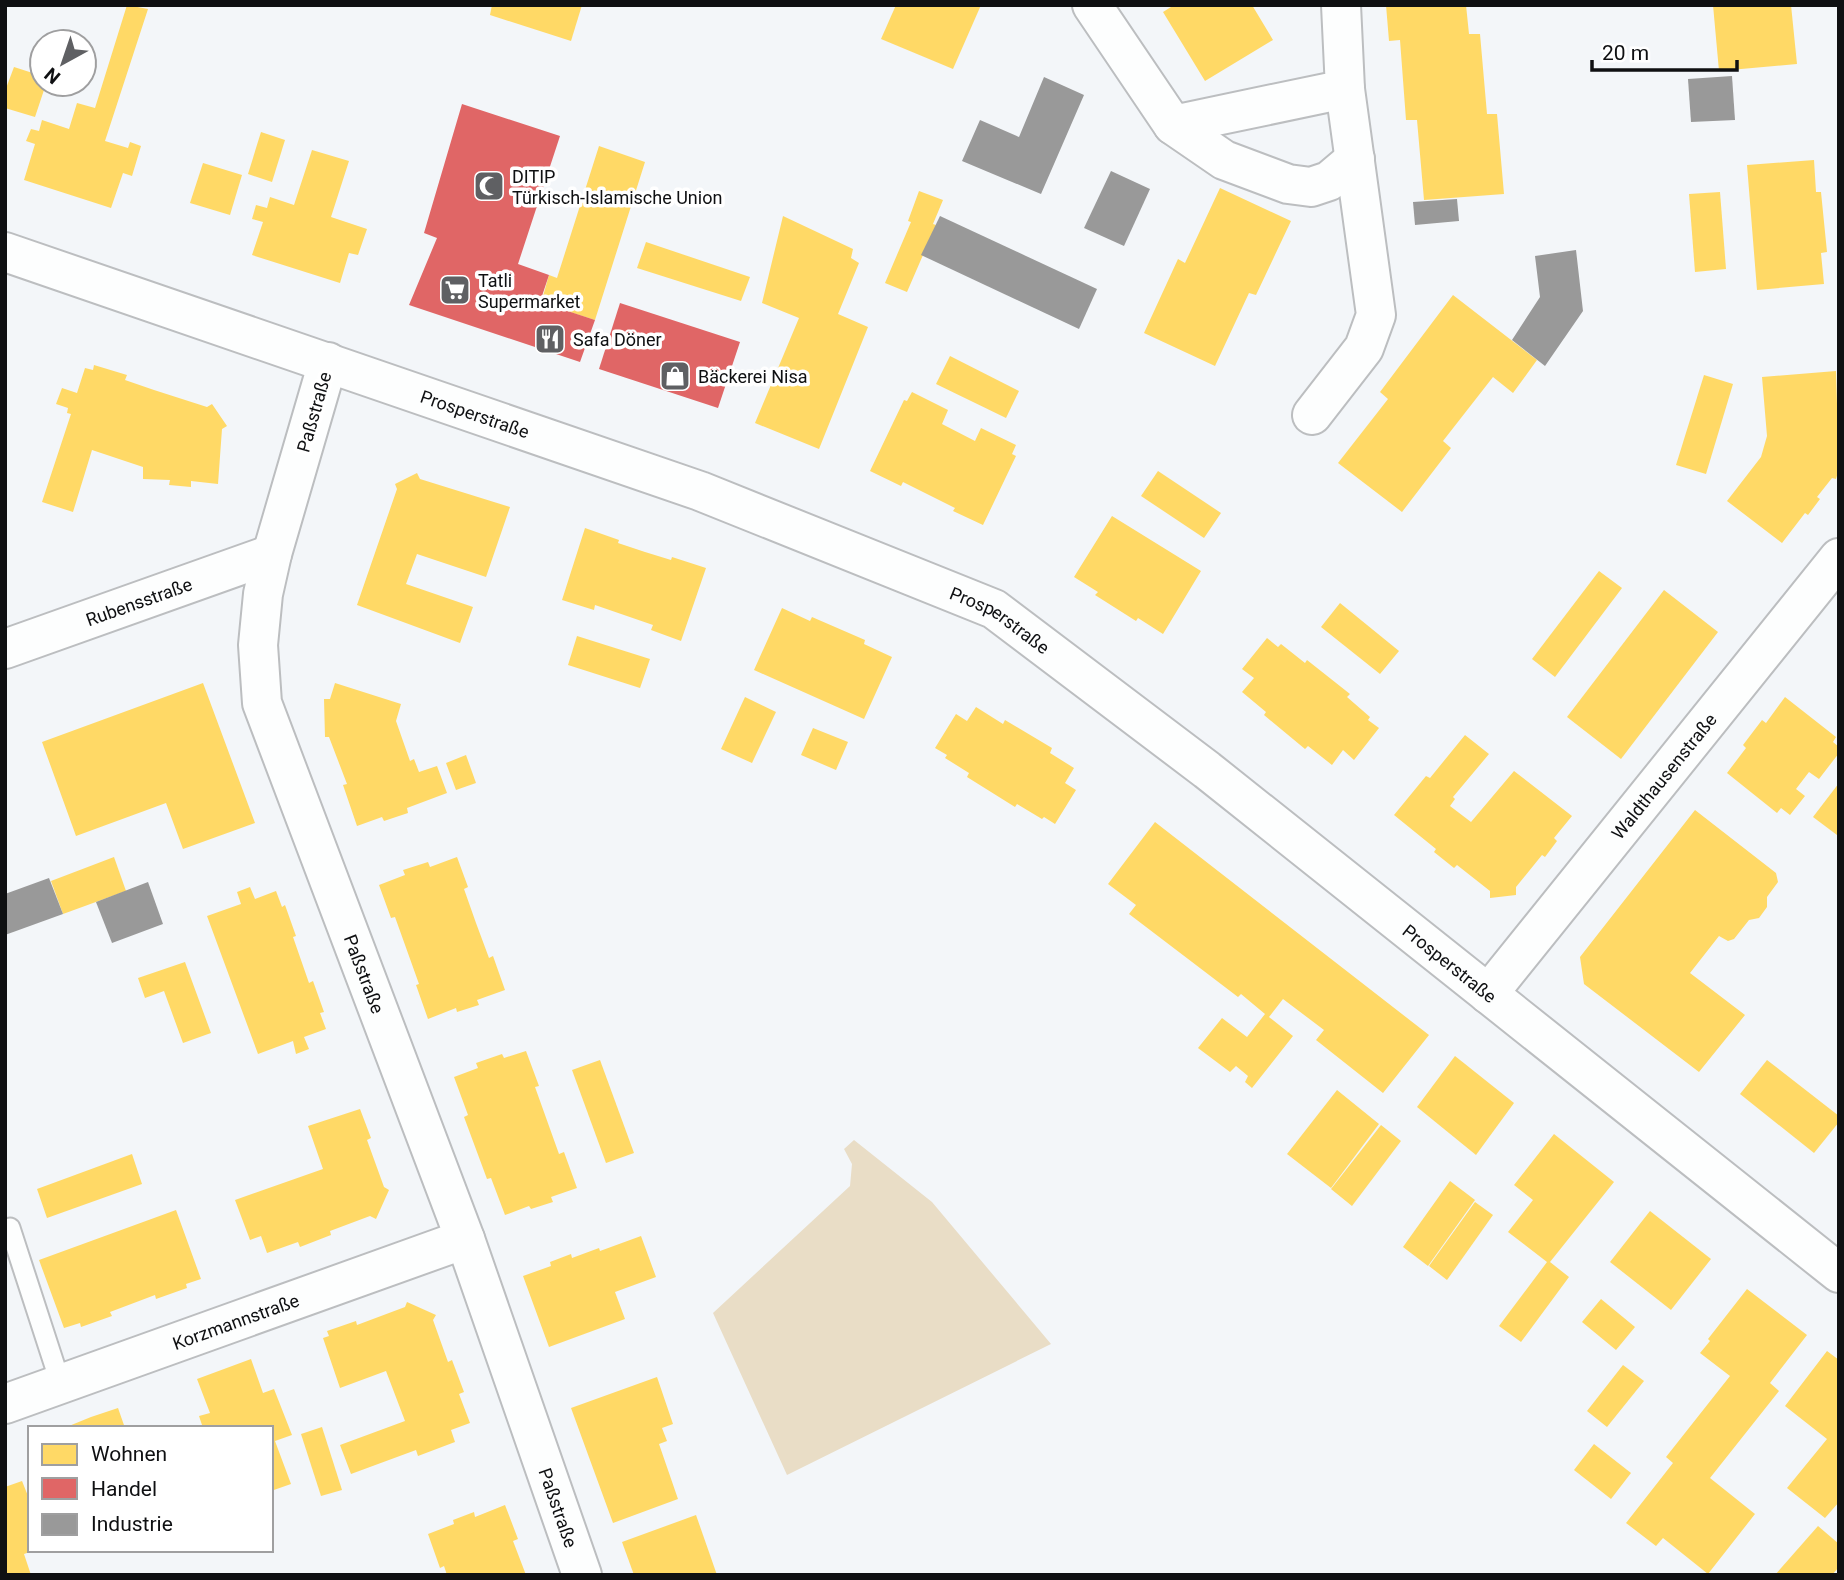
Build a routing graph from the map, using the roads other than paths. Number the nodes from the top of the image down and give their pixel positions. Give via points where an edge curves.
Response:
1 (1092, 5) edge
2 (1341, 5) edge
3 (1345, 89) junction
4 (1173, 125) junction
5 (1354, 159) junction
6 (5, 252) edge
7 (328, 362) junction
8 (1312, 415) dead end
9 (272, 554) junction
10 (1839, 558) edge
11 (5, 649) edge
12 (1488, 994) junction
13 (10, 1228) dead end
14 (465, 1239) junction
15 (1839, 1273) edge
16 (61, 1385) junction
17 (5, 1404) edge
18 (582, 1575) edge

1 - 4 street
2 - 3 street
3 - 4 street
3 - 5 street
4 - 5 street via 1224,160 1288,184 1311,187 1329,181
5 - 8 street via 1376,315 1364,348
6 - 7 street, Prosperstraße
7 - 9 street, Paßstraße
7 - 12 street, Prosperstraße via 700,491 994,609 1207,770
9 - 11 street, Rubensstraße
9 - 14 street, Paßstraße via 258,645 262,703
10 - 12 street, Waldthausenstraße
12 - 15 street, Prosperstraße
13 - 16 lane
14 - 16 street, Korzmannstraße
14 - 18 street, Paßstraße
16 - 17 street, Korzmannstraße

